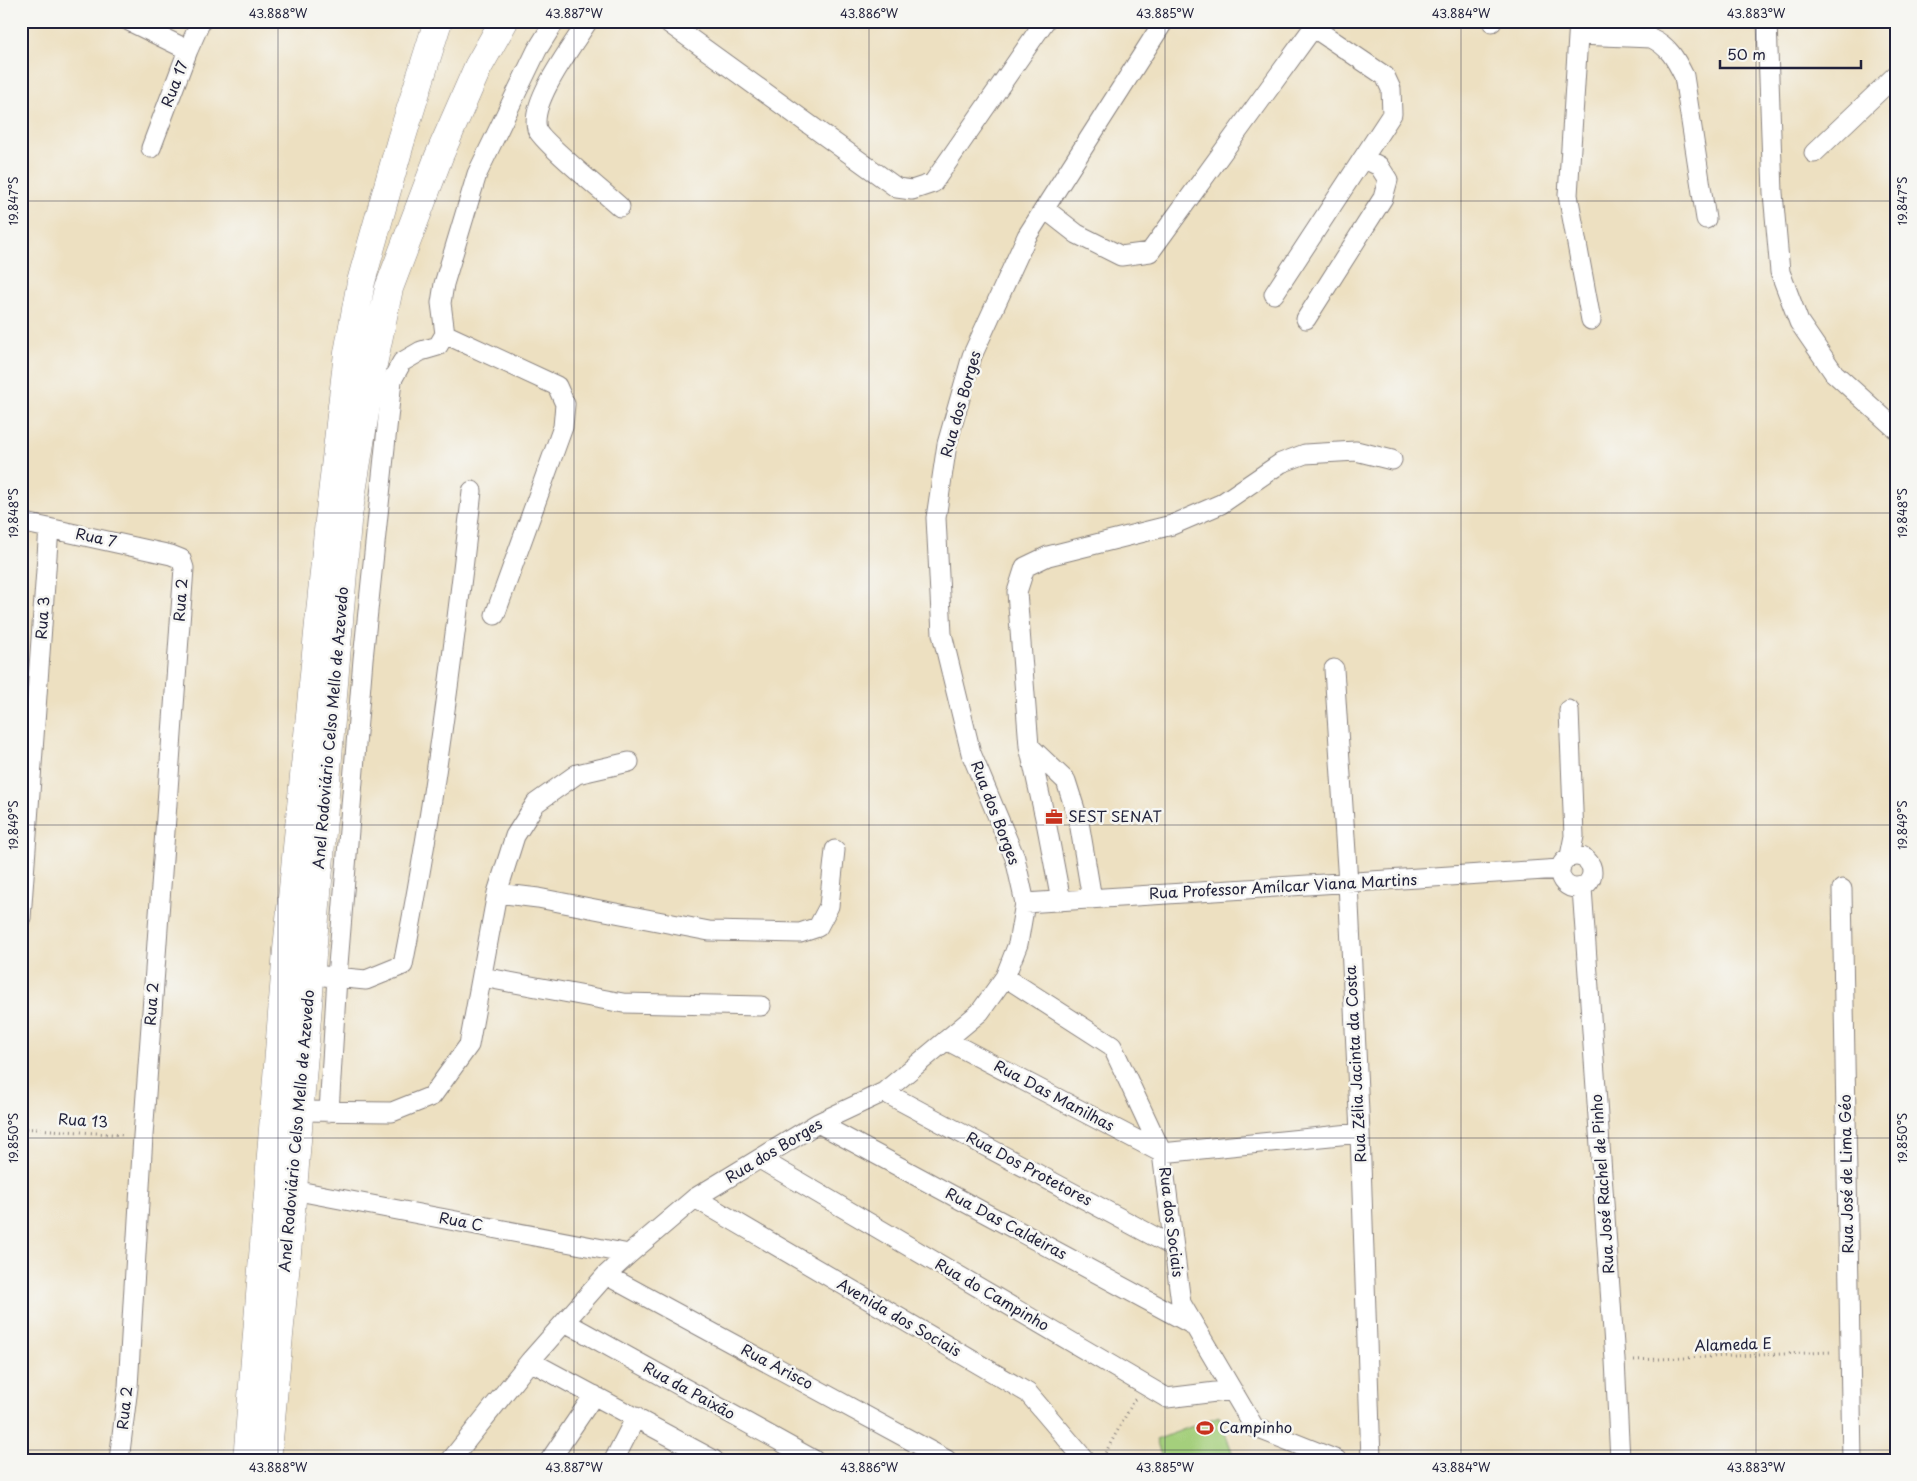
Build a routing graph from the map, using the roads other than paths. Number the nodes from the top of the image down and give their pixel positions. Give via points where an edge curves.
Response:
1 (129, 21) edge
2 (201, 21) edge
3 (438, 21) edge
4 (504, 21) edge
5 (555, 21) edge
6 (588, 21) edge
7 (666, 21) edge
8 (1045, 21) edge
9 (1164, 21) edge
10 (1767, 21) edge
11 (1316, 25) edge
12 (1579, 28) edge
13 (188, 50) junction
14 (1896, 75) edge
15 (151, 148) dead end
16 (1814, 152) dead end
17 (1363, 158) junction
18 (620, 207) dead end
19 (1045, 209) junction
20 (1706, 219) dead end
21 (1274, 294) dead end
22 (1306, 319) dead end
23 (1592, 320) dead end
24 (445, 334) junction
25 (1896, 429) edge
26 (1392, 460) dead end
27 (472, 492) dead end
28 (21, 522) edge
29 (49, 528) junction
30 (171, 555) joint
31 (495, 615) dead end
32 (1334, 669) dead end
33 (1569, 710) dead end
34 (1029, 746) junction
35 (629, 762) dead end
36 (835, 850) dead end
37 (1567, 872) junction
38 (1348, 883) junction
39 (1842, 889) dead end
40 (497, 893) junction
41 (1092, 898) junction
42 (1061, 901) junction
43 (1025, 903) junction
44 (21, 918) edge
45 (324, 976) junction
46 (482, 977) junction
47 (1005, 977) junction
48 (761, 1006) dead end
49 (946, 1040) junction
50 (884, 1092) junction
51 (299, 1111) junction
52 (329, 1112) junction
53 (818, 1123) junction
54 (1360, 1133) junction
55 (1162, 1153) junction
56 (760, 1159) junction
57 (293, 1190) junction
58 (695, 1198) junction
59 (1174, 1246) junction
60 (629, 1254) junction
61 (606, 1275) junction
62 (565, 1322) junction
63 (1194, 1326) junction
64 (530, 1361) junction
65 (1232, 1390) junction
66 (594, 1395) junction
67 (636, 1417) junction
68 (690, 1454) edge
69 (119, 1460) edge
70 (246, 1460) edge
71 (267, 1460) edge
72 (451, 1460) edge
73 (550, 1460) edge
74 (614, 1460) edge
75 (714, 1460) edge
76 (814, 1460) edge
77 (947, 1460) edge
78 (1085, 1460) edge
79 (1337, 1460) edge
80 (1371, 1460) edge
81 (1620, 1460) edge
82 (1852, 1460) edge

1 - 13 street
2 - 13 street, Rua 17
3 - 70 highway, Anel Rodoviário Celso Mello de Azevedo via 361,282 348,353 287,950
4 - 45 highway, Anel Rodoviário Celso Mello de Azevedo via 478,67 439,156 389,288 373,364 347,522
5 - 24 street via 536,50 477,174 444,284 441,303
6 - 18 street via 546,88 536,112 537,130
7 - 8 street via 897,188 912,190 933,182
9 - 19 street, Rua dos Borges
10 - 25 street via 1773,192 1780,272 1799,322 1834,373
11 - 17 street via 1385,76 1391,89 1392,114
11 - 19 street via 1150,252 1121,256 1077,234
12 - 20 street via 1651,38 1662,43 1674,57 1684,76
12 - 23 street via 1568,195
13 - 15 street, Rua 17
14 - 16 street
17 - 21 street
17 - 22 street via 1379,166 1388,180 1383,198
19 - 43 street, Rua dos Borges via 1027,236 972,356 947,444 936,518 942,634 971,753 1015,858
24 - 31 street via 557,386 565,404 563,427
24 - 45 street via 438,346 402,362 392,380 363,659
26 - 34 street via 1356,452 1305,454 1280,463 1221,504 1172,525 1048,556 1025,567 1016,592
27 - 45 street via 437,770 403,965 366,980
28 - 29 street, Rua 7
29 - 30 street, Rua 7
29 - 44 street, Rua 3
30 - 69 street, Rua 2 via 181,559 184,568 128,1387
32 - 38 street, Rua Zélia Jacinta da Costa
33 - 37 street, Rua José Rachel de Pinho via 1574,836
34 - 41 street via 1066,781 1079,822
34 - 42 street
35 - 40 street via 577,774 536,803 515,836
36 - 40 street via 828,906 818,927 800,933 708,931
37 - 38 street, Rua Professor Amílcar Viana Martins
37 - 81 street, Rua José Rachel de Pinho via 1584,908
38 - 41 street, Rua Professor Amílcar Viana Martins
38 - 54 street, Rua Zélia Jacinta da Costa
39 - 82 street, Rua José de Lima Géo
40 - 46 street
41 - 42 street, Rua Professor Amílcar Viana Martins
42 - 43 street, Rua Professor Amílcar Viana Martins
43 - 47 street, Rua dos Borges via 1018,944
45 - 51 highway, Anel Rodoviário Celso Mello de Azevedo
45 - 52 street
46 - 48 street via 623,1003
46 - 52 street via 469,1045 432,1096 392,1112
47 - 49 street, Rua dos Borges via 980,1012
47 - 55 street, Rua dos Sociais via 1112,1046
49 - 50 street, Rua dos Borges
49 - 55 street, Rua Das Manilhas
50 - 53 street, Rua dos Borges
50 - 59 street, Rua Dos Protetores
51 - 52 street
51 - 57 highway, Anel Rodoviário Celso Mello de Azevedo
53 - 56 street, Rua dos Borges
53 - 63 street, Rua Das Caldeiras
54 - 55 street
54 - 80 street, Rua Zélia Jacinta da Costa
55 - 59 street, Rua dos Sociais
56 - 58 street, Rua dos Borges
56 - 65 street, Rua do Campinho via 1167,1398
57 - 60 street, Rua C
57 - 71 highway, Anel Rodoviário Celso Mello de Azevedo
58 - 60 street, Rua dos Borges
58 - 78 street, Avenida dos Sociais via 1028,1393
59 - 63 street, Rua dos Sociais via 1182,1303
60 - 61 street, Rua dos Borges
61 - 62 street, Rua dos Borges
61 - 77 street, Rua Arisco
62 - 64 street, Rua dos Borges
62 - 76 street, Rua da Paixão
63 - 65 street, Rua dos Sociais
64 - 66 street
64 - 72 street, Rua dos Borges
65 - 79 street, Rua dos Sociais via 1254,1427
66 - 67 street
66 - 73 street
67 - 68 street
67 - 74 street
68 - 75 street

